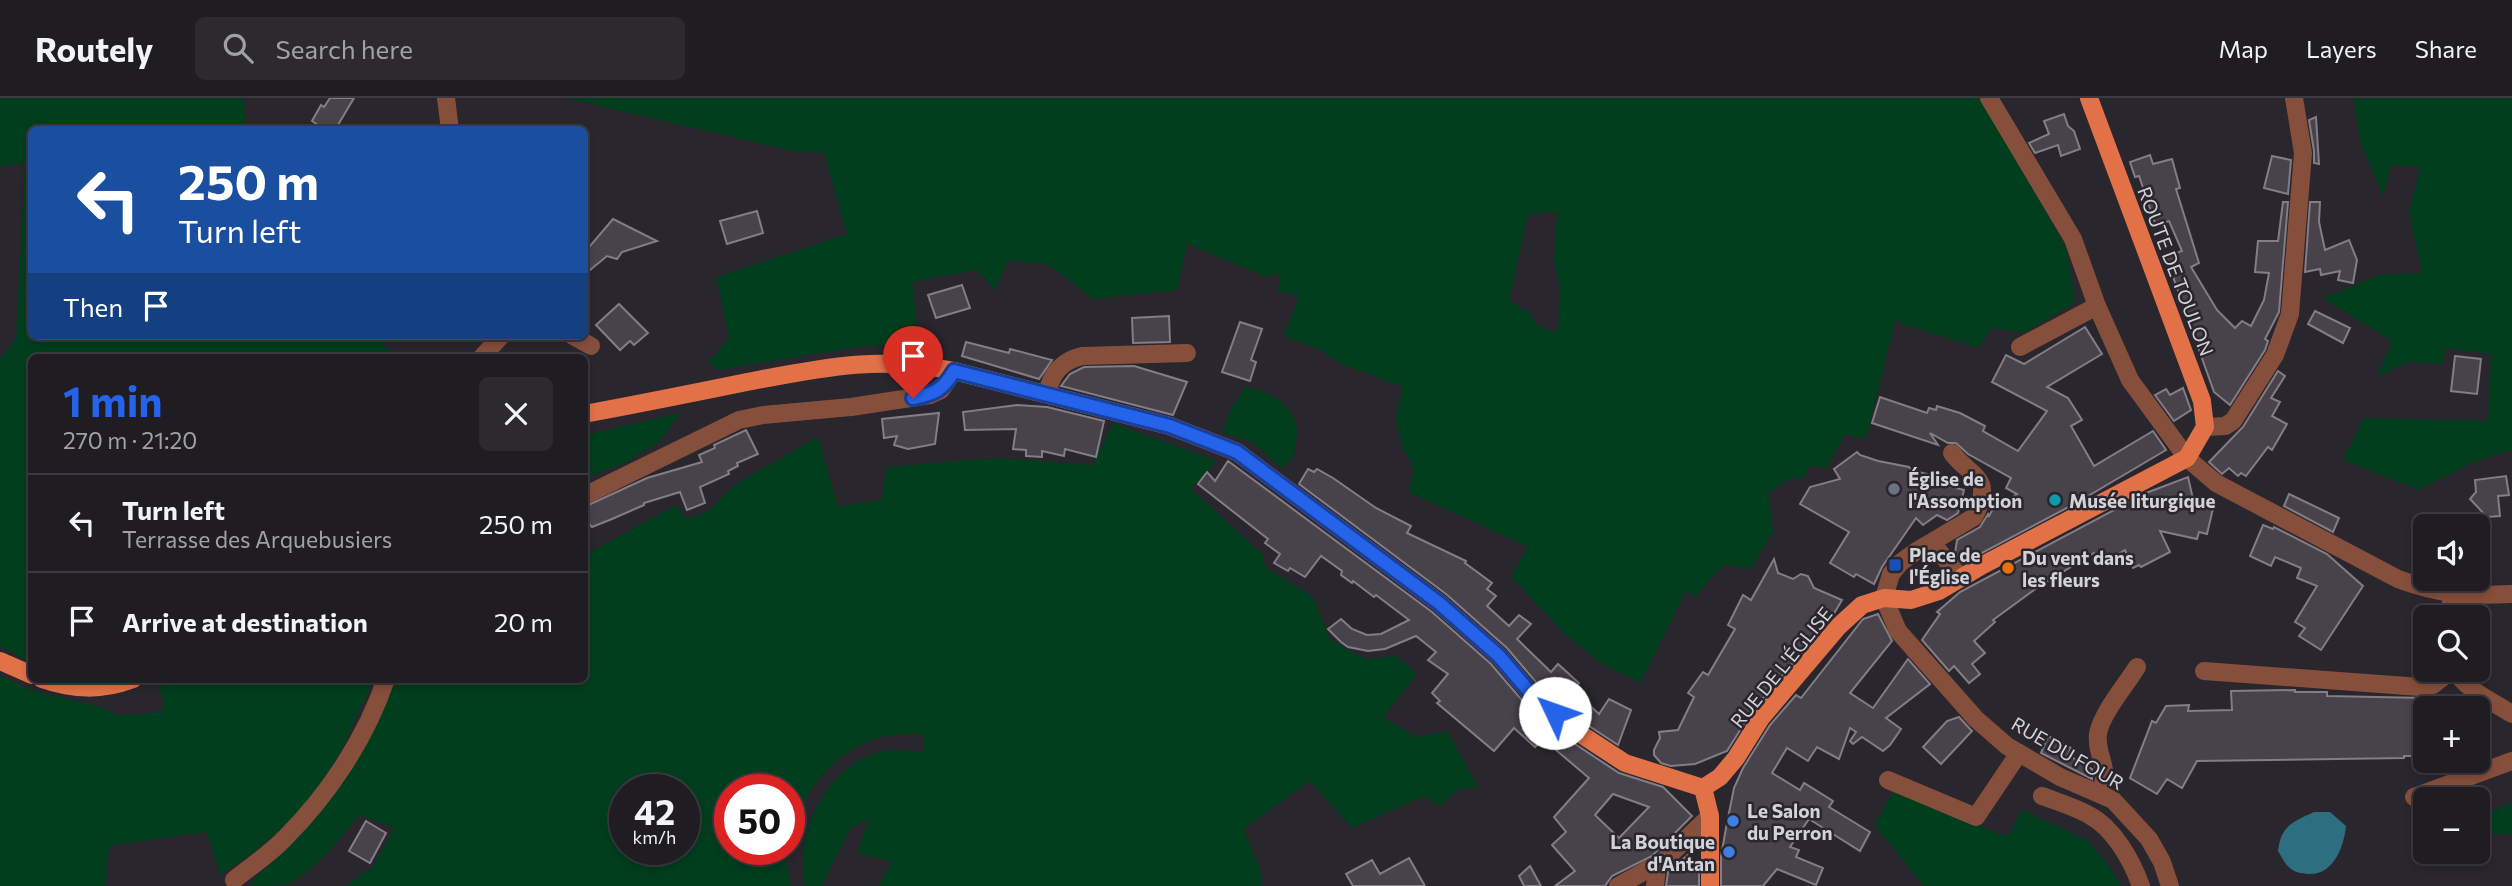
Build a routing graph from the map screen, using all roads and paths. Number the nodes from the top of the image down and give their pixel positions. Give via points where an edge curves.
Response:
1 (446, 98) edge
2 (1989, 98) edge
3 (2089, 98) edge
4 (2294, 98) edge
5 (450, 126) edge
6 (2097, 306) junction
7 (497, 340) edge
8 (580, 340) edge
9 (591, 346) dead end
10 (2020, 347) dead end
11 (1187, 352) dead end
12 (485, 354) edge
13 (954, 371) junction
14 (1047, 394) junction
15 (588, 413) edge
16 (2205, 427) junction
17 (1952, 453) dead end
18 (2187, 458) junction
19 (588, 494) edge
20 (1932, 543) junction
21 (1961, 578) junction
22 (2451, 594) junction
23 (2512, 594) edge
24 (1884, 598) junction
25 (2451, 605) edge
26 (0, 661) edge
27 (2137, 667) dead end
28 (2204, 671) dead end
29 (28, 673) edge
30 (2437, 682) edge
31 (2465, 682) edge
32 (56, 683) edge
33 (121, 683) edge
34 (384, 683) edge
35 (2512, 714) edge
36 (2019, 753) junction
37 (2512, 761) edge
38 (1888, 780) dead end
39 (2441, 787) edge
40 (1703, 788) junction
41 (2099, 793) junction
42 (2042, 796) dead end
43 (1710, 816) junction
44 (1657, 867) junction
45 (234, 880) dead end
46 (1618, 886) edge
47 (1655, 886) edge
48 (1710, 886) edge
49 (2141, 886) edge
50 (2170, 886) edge

1 - 5 street
2 - 6 street via 2073,239
3 - 16 main road, ROUTE DE TOULON via 2202,401
4 - 16 street via 2303,153 2290,314 2275,355 2233,421
6 - 10 street
6 - 18 street via 2130,380
7 - 12 street
8 - 9 street
11 - 14 street via 1071,359 1055,373
13 - 14 main road
13 - 15 main road via 895,362 824,368
13 - 19 street via 941,390 930,395 739,420
14 - 40 main road via 1170,426 1237,452 1439,603 1499,656 1533,696 1576,731 1641,769
16 - 18 main road
17 - 20 street via 1978,478 1979,507 1974,517
18 - 21 main road
18 - 22 street via 2216,483 2398,579
20 - 21 street
20 - 24 street via 1900,563 1887,583
21 - 24 main road via 1939,592 1911,600
22 - 23 street
22 - 25 street
24 - 36 street, RUE DU FOUR via 1898,631 1976,719
24 - 40 main road, RUE DE L'ÉGLISE via 1861,605 1839,626 1761,718 1736,758
26 - 29 main road
27 - 41 street via 2100,725 2097,738 2106,775
28 - 30 street via 2420,687
31 - 35 street
32 - 33 main road via 76,689
34 - 45 street via 362,734 310,811
36 - 38 street via 1976,817
36 - 41 street, RUE DU FOUR
37 - 39 street
40 - 43 main road
41 - 50 street, RUE DU FOUR via 2112,800 2149,839
42 - 49 street via 2092,816 2113,835
43 - 44 street
43 - 48 main road
44 - 46 street
44 - 47 street

